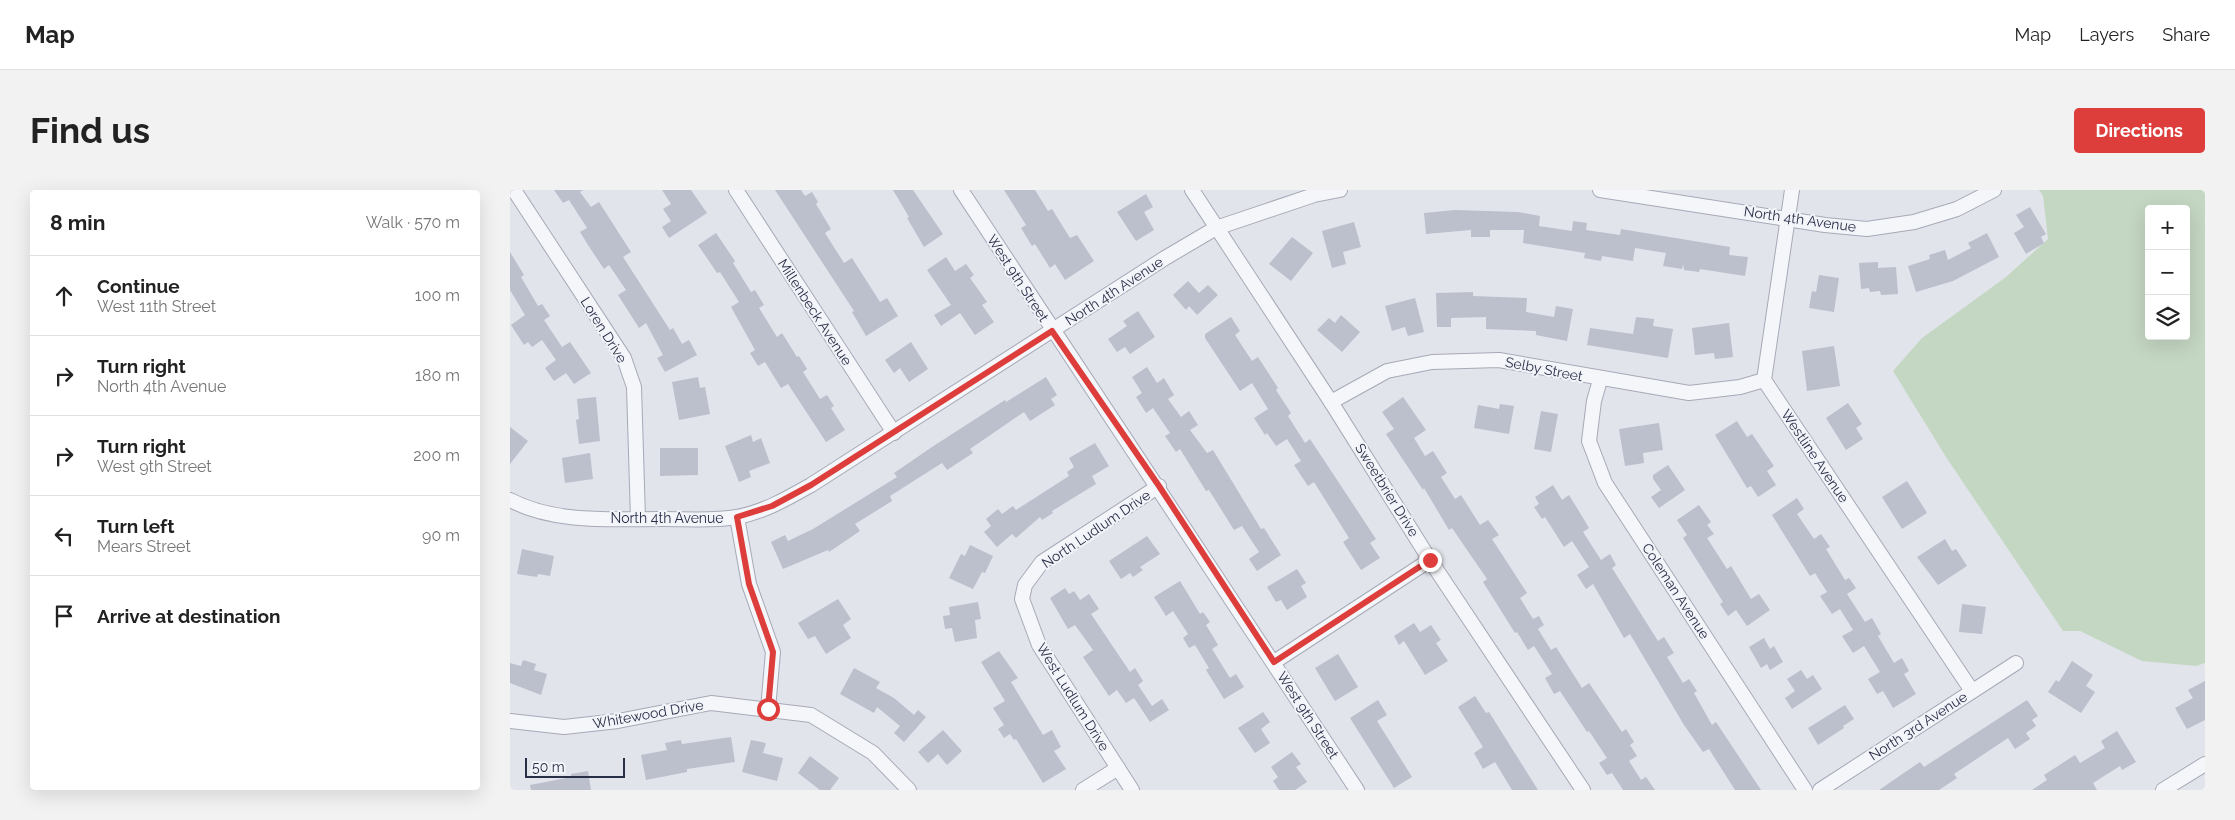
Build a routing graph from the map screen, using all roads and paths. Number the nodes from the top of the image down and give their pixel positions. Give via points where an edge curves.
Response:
1 (514, 190) edge
2 (736, 190) edge
3 (961, 190) edge
4 (1192, 190) edge
5 (1340, 190) edge
6 (1600, 190) edge
7 (1792, 190) edge
8 (1994, 190) edge
9 (1788, 217) junction
10 (1216, 228) junction
11 (1052, 331) junction
12 (1600, 380) junction
13 (1764, 380) junction
14 (1331, 402) junction
15 (894, 433) junction
16 (1159, 486) junction
17 (510, 500) edge
18 (737, 517) junction
19 (638, 519) junction
20 (1430, 560) junction
21 (1022, 599) joint
22 (1274, 662) junction
23 (2016, 663) dead end
24 (1972, 691) junction
25 (768, 709) junction
26 (510, 721) edge
27 (2205, 764) edge
28 (1118, 768) junction
29 (909, 790) edge
30 (1083, 790) edge
31 (1132, 790) edge
32 (1357, 790) edge
33 (1583, 790) edge
34 (1805, 790) edge
35 (1820, 790) edge
36 (2163, 790) edge

1 - 19 street, Loren Drive via 624,358 634,387
2 - 15 street, Millenbeck Avenue
3 - 11 street, West 9th Street
4 - 10 street, Sweetbrier Drive
5 - 10 street, North 4th Avenue via 1314,195
6 - 9 street, North 4th Avenue
7 - 9 street
8 - 9 street, North 4th Avenue via 1957,209 1914,222 1867,228 1825,225
9 - 13 street
10 - 11 street, North 4th Avenue
10 - 14 street, Sweetbrier Drive
11 - 15 street, North 4th Avenue
11 - 16 street, West 9th Street
12 - 13 street, Selby Street via 1689,393 1740,387
12 - 14 street, Selby Street via 1499,360 1432,362 1387,371
12 - 34 street, Coleman Avenue via 1594,401 1590,441 1605,483
13 - 24 street, Westline Avenue
14 - 20 street, Sweetbrier Drive
15 - 18 street, North 4th Avenue via 772,506
16 - 21 street, North Ludlum Drive via 1042,562 1025,585
16 - 22 street, West 9th Street
17 - 19 street, North 4th Avenue via 528,510 567,517
18 - 19 street, North 4th Avenue
18 - 25 street via 749,584 773,652
20 - 22 street
20 - 33 street, Sweetbrier Drive
21 - 28 street, West Ludlum Drive via 1039,645
22 - 32 street, West 9th Street
23 - 24 street, North 3rd Avenue
24 - 35 street, North 3rd Avenue
25 - 26 street, Whitewood Drive via 711,703 618,721 564,727
25 - 29 street, Whitewood Drive via 811,715 873,753
27 - 36 street
28 - 30 street
28 - 31 street, West Ludlum Drive

